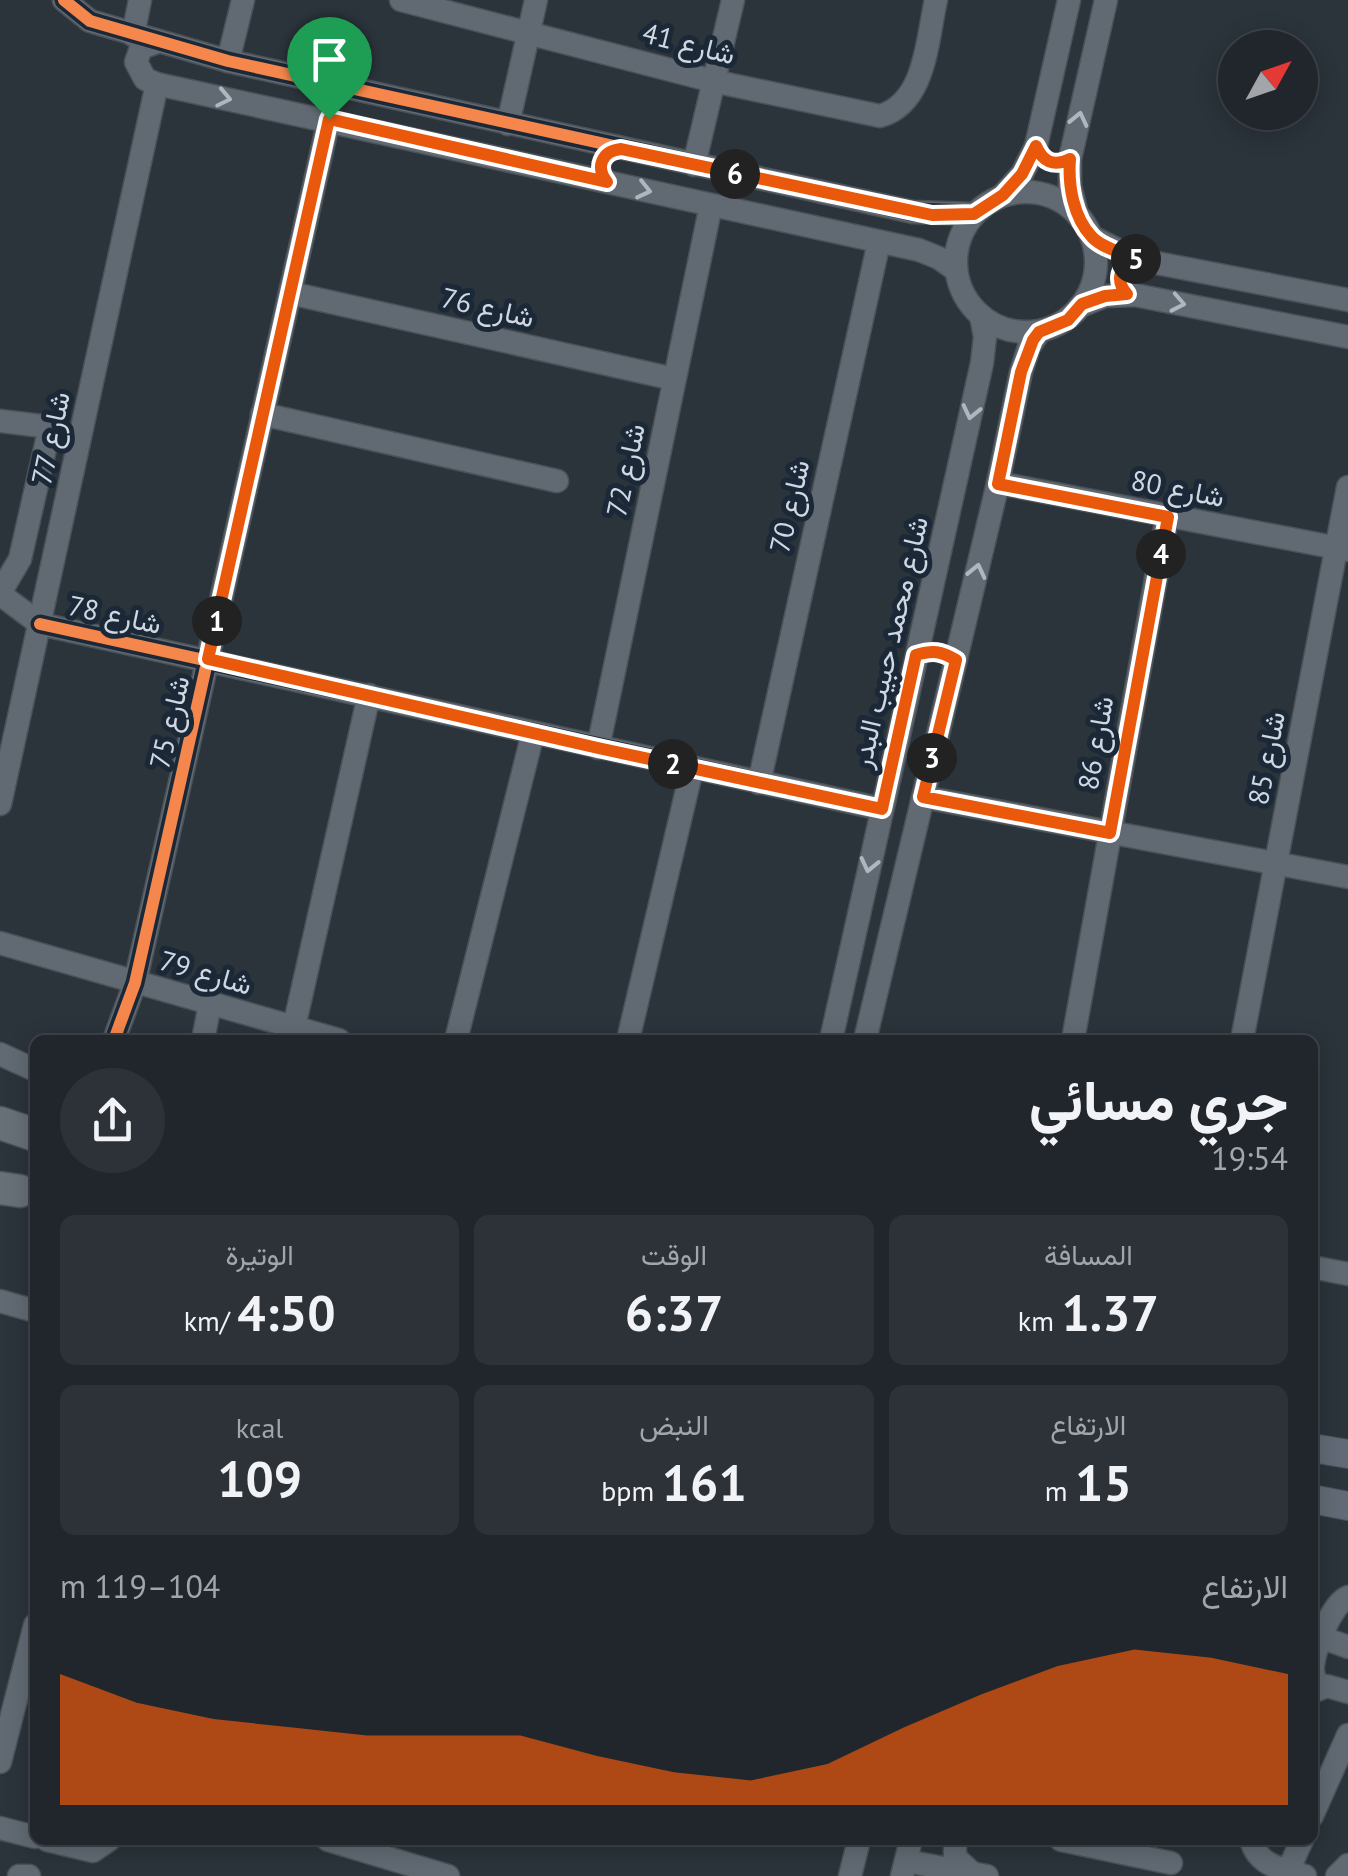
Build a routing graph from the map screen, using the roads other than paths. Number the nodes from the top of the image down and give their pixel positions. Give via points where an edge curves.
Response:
1 (64, 0) edge
2 (140, 0) edge
3 (243, 0) edge
4 (401, 0) edge
5 (536, 0) edge
6 (733, 0) edge
7 (936, 0) edge
8 (1069, 0) edge
9 (1106, 0) edge
10 (528, 33) junction
11 (133, 35) junction
12 (156, 42) junction
13 (228, 61) junction
14 (713, 81) junction
15 (158, 84) junction
16 (329, 119) junction
17 (508, 124) junction
18 (564, 137) junction
19 (1036, 146) junction
20 (621, 149) junction
21 (1070, 159) junction
22 (694, 165) junction
23 (562, 172) junction
24 (607, 182) junction
25 (1003, 195) junction
26 (711, 205) junction
27 (974, 214) junction
28 (1078, 214) junction
29 (1092, 237) junction
30 (879, 242) junction
31 (1136, 259) junction
32 (956, 270) junction
33 (290, 293) junction
34 (1127, 294) junction
35 (1348, 300) edge
36 (1082, 304) junction
37 (981, 316) junction
38 (1039, 332) junction
39 (1348, 337) edge
40 (674, 380) junction
41 (262, 414) junction
42 (0, 421) edge
43 (50, 426) junction
44 (82, 428) junction
45 (557, 481) dead end
46 (998, 484) junction
47 (1348, 487) edge
48 (1168, 517) junction
49 (1342, 549) edge
50 (0, 593) edge
51 (929, 600) junction
52 (966, 616) junction
53 (40, 624) junction
54 (916, 655) junction
55 (208, 659) junction
56 (956, 660) junction
57 (369, 695) junction
58 (533, 733) junction
59 (598, 748) junction
60 (692, 769) junction
61 (759, 783) junction
62 (923, 797) junction
63 (0, 804) edge
64 (882, 809) junction
65 (1110, 833) junction
66 (1276, 863) junction
67 (1348, 877) edge
68 (0, 944) edge
69 (135, 983) junction
70 (842, 986) junction
71 (874, 996) junction
72 (210, 1004) junction
73 (294, 1028) junction
74 (116, 1035) edge
75 (204, 1035) edge
76 (320, 1035) edge
77 (457, 1035) edge
78 (629, 1035) edge
79 (833, 1035) edge
80 (863, 1035) edge
81 (1075, 1035) edge
82 (1243, 1035) edge
83 (0, 1054) edge
84 (30, 1068) edge
85 (0, 1123) edge
86 (0, 1132) edge
87 (30, 1136) edge
88 (30, 1137) edge
89 (1318, 1269) edge
90 (1348, 1274) edge
91 (0, 1301) edge
92 (30, 1309) edge
93 (1318, 1449) edge
94 (1348, 1454) edge
95 (1318, 1500) edge
96 (1348, 1506) edge
97 (1348, 1597) edge
98 (1322, 1638) junction
99 (30, 1645) edge
100 (1348, 1647) edge
101 (1318, 1650) edge
102 (1318, 1690) edge
103 (1348, 1692) edge
104 (1348, 1734) edge
105 (0, 1762) edge
106 (1318, 1802) edge
107 (0, 1828) edge
108 (30, 1836) edge
109 (67, 1845) edge
110 (101, 1845) edge
111 (345, 1845) edge
112 (858, 1845) edge
113 (955, 1845) edge
114 (1088, 1845) edge
115 (1254, 1845) edge
116 (1301, 1845) edge
117 (907, 1859) edge
118 (1171, 1860) edge
119 (1348, 1865) edge
120 (1297, 1873) edge
121 (979, 1874) edge
122 (18, 1876) edge
123 (29, 1876) edge
124 (448, 1876) edge
125 (850, 1876) edge
126 (1338, 1876) edge

1 - 11 street via 90,21
2 - 11 street
3 - 13 street
4 - 10 street, شارع 41
5 - 10 street
6 - 14 street
7 - 14 street, شارع 41 via 916,87 888,114
8 - 19 street
21 -> 9 street
10 - 14 street, شارع 41
10 - 17 street
11 - 12 street
12 - 13 street
12 - 15 street via 141,48 136,62
13 - 17 street
14 - 22 street
15 -> 16 street
15 - 44 street, شارع 77
16 - 23 street
16 - 33 street, شارع 75
17 - 18 street
18 - 20 street
18 - 23 street via 576,156
19 - 21 street via 1049,163
19 - 25 street
20 - 22 street
20 - 24 street via 602,160
21 - 28 street
22 - 27 street via 914,212
23 - 24 street
24 -> 26 street
25 - 27 street
25 - 28 street via 1043,194
26 - 30 street
26 - 40 street, شارع 72
27 - 32 street via 957,246
28 - 29 street
29 - 31 street
29 - 36 street via 1096,272
30 - 32 street via 932,255
30 - 61 street, شارع 70
31 - 34 street via 1120,274
31 - 35 street
32 - 37 street via 964,296
33 - 40 street, شارع 76
33 - 41 street, شارع 75
34 - 36 street
34 -> 39 street
36 - 38 street via 1068,320
37 - 38 street via 1002,329
37 -> 51 street, شارع محمد حبيب البدر via 984,352
38 - 46 street via 1023,364
40 - 59 street, شارع 72
41 - 45 street
41 - 55 street, شارع 75
42 - 43 street
43 - 44 street
43 - 50 street via 20,560
44 - 53 street, شارع 77
46 - 48 street, شارع 80
52 -> 46 street
47 - 49 street, شارع 85
48 - 49 street, شارع 80
48 - 65 street, شارع 86
49 - 66 street, شارع 85
50 - 53 street
51 - 52 street via 936,615 951,621
51 - 54 street, شارع محمد حبيب البدر
52 - 56 street
53 - 55 street, شارع 78
53 - 63 street, شارع 77
54 - 56 street via 930,650
54 - 64 street, شارع محمد حبيب البدر
55 - 57 street, شارع 78
55 - 69 street, شارع 75
56 - 62 street
57 - 58 street, شارع 78
57 - 73 street
58 - 59 street, شارع 78
58 - 77 street
59 - 60 street, شارع 78
60 - 61 street, شارع 78
60 - 78 street
61 - 64 street, شارع 78
62 - 65 street
62 - 71 street
64 -> 70 street, شارع محمد حبيب البدر
65 - 66 street
65 - 81 street, شارع 86
66 - 67 street
66 - 82 street, شارع 85
68 - 69 street, شارع 79
69 - 72 street, شارع 79
69 - 74 street, شارع 75
70 - 71 street via 851,995
70 - 79 street, شارع محمد حبيب البدر
71 - 80 street
72 - 73 street, شارع 79
72 - 75 street
73 - 76 street, شارع 79
83 - 84 street
85 - 87 highway
86 - 88 main road
89 - 90 street
91 - 92 street
93 - 94 main road
95 - 96 main road
97 - 98 street via 1334,1608
98 - 100 street
98 - 101 street
99 - 105 street
102 - 103 street
104 - 106 street
107 - 108 street
109 - 110 street via 92,1851
111 - 124 street
112 - 125 street
113 - 121 street via 955,1857
114 - 118 street
115 - 120 street via 1261,1860
116 - 120 street
117 - 121 street
119 - 126 street
122 - 123 street

